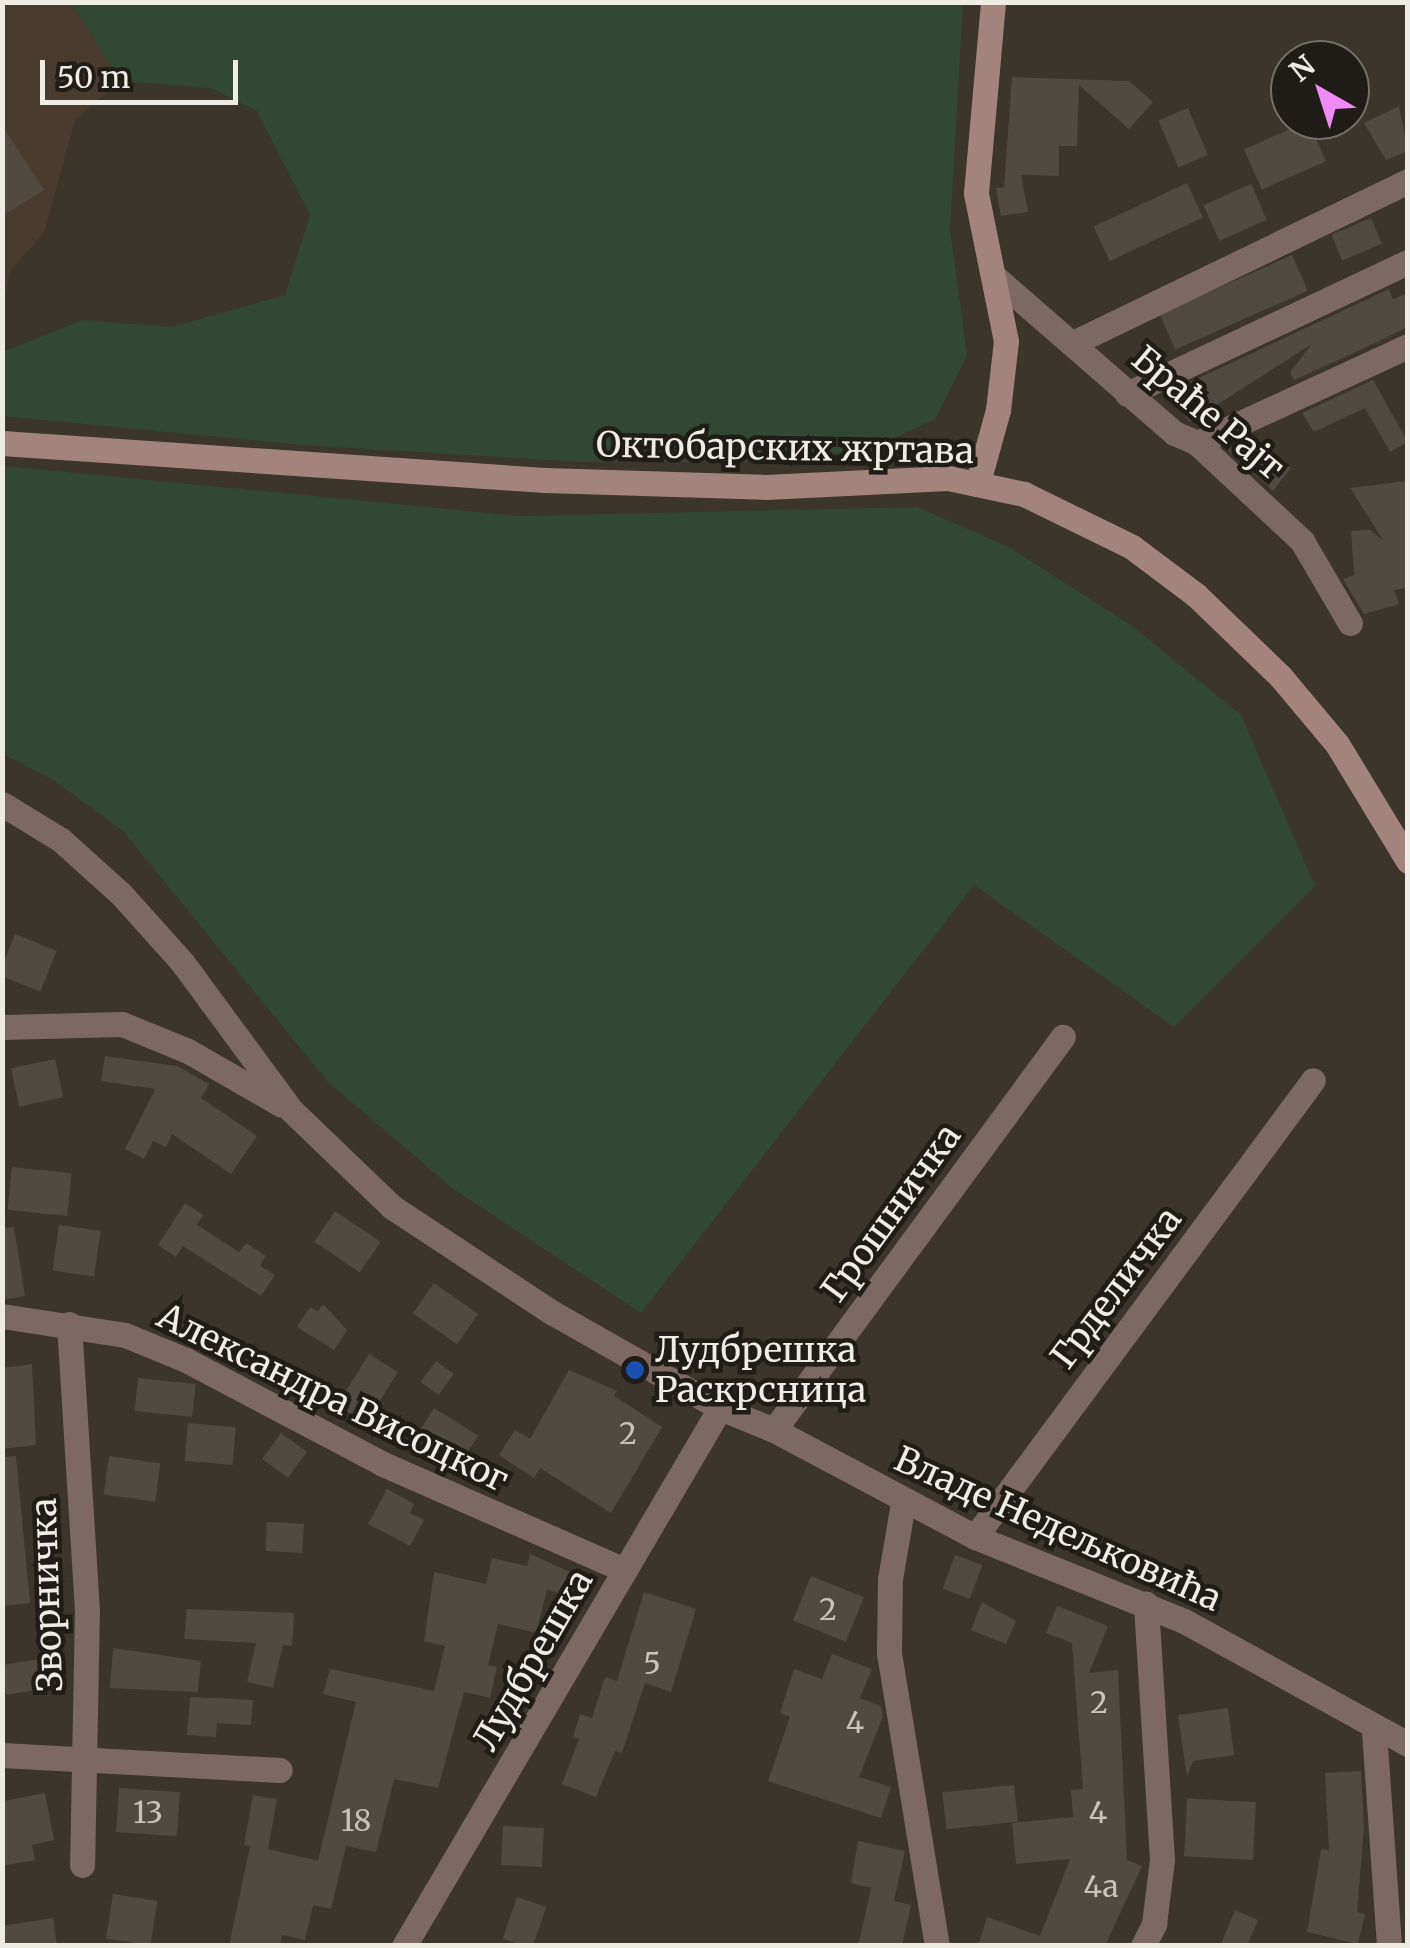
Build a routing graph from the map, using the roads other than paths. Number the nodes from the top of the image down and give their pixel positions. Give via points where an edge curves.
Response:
1 (993, 2) edge
2 (1408, 181) edge
3 (1408, 262) edge
4 (996, 278) junction
5 (1050, 326) junction
6 (1073, 343) junction
7 (1408, 346) edge
8 (1005, 348) junction
9 (1127, 394) junction
10 (2, 443) edge
11 (1197, 443) junction
12 (978, 482) junction
13 (1350, 623) dead end
14 (2, 804) edge
15 (1408, 861) edge
16 (2, 1027) edge
17 (1063, 1038) dead end
18 (1313, 1080) dead end
19 (291, 1110) junction
20 (2, 1316) edge
21 (69, 1324) junction
22 (720, 1408) junction
23 (774, 1430) junction
24 (903, 1503) junction
25 (974, 1537) junction
26 (625, 1570) junction
27 (1146, 1603) junction
28 (1374, 1731) junction
29 (1408, 1744) edge
30 (2, 1754) edge
31 (85, 1758) junction
32 (280, 1770) dead end
33 (82, 1864) dead end
34 (404, 1946) edge
35 (936, 1946) edge
36 (1144, 1946) edge
37 (1388, 1946) edge

1 - 4 street via 975,168
2 - 6 street
3 - 9 street
4 - 5 street, Браће Рајт
4 - 8 street
5 - 6 street, Браће Рајт
5 - 8 street via 1024,333
6 - 9 street, Браће Рајт
7 - 11 street
8 - 12 street via 998,410
9 - 11 street, Браће Рајт
10 - 12 street, Октобарских жртава via 545,480 766,487
11 - 13 street, Браће Рајт via 1302,541
12 - 15 street, Октобарских жртава via 1024,494 1132,546 1196,596 1280,676 1336,744
14 - 19 street, Владе Недељковића via 60,840 121,894 182,962
16 - 19 street via 122,1024 188,1050
17 - 23 street, Грошничка
18 - 25 street, Грделичка
19 - 22 street, Владе Недељковића via 392,1207 553,1313
20 - 21 street, Александра Висоцког
21 - 26 street, Александра Висоцког via 125,1335 186,1360 383,1464
21 - 31 street, Зворничка via 87,1610
22 - 23 street, Владе Недељковића
22 - 26 street, Лудбрешка
23 - 24 street, Владе Недељковића
24 - 25 street, Владе Недељковића
24 - 35 street via 890,1579 889,1653
25 - 27 street, Владе Недељковића
26 - 34 street, Лудбрешка
27 - 28 street, Владе Недељковића via 1242,1651
27 - 36 street via 1162,1860 1154,1924
28 - 29 street, Владе Недељковића
28 - 37 street
30 - 31 street
31 - 32 street
31 - 33 street, Зворничка

